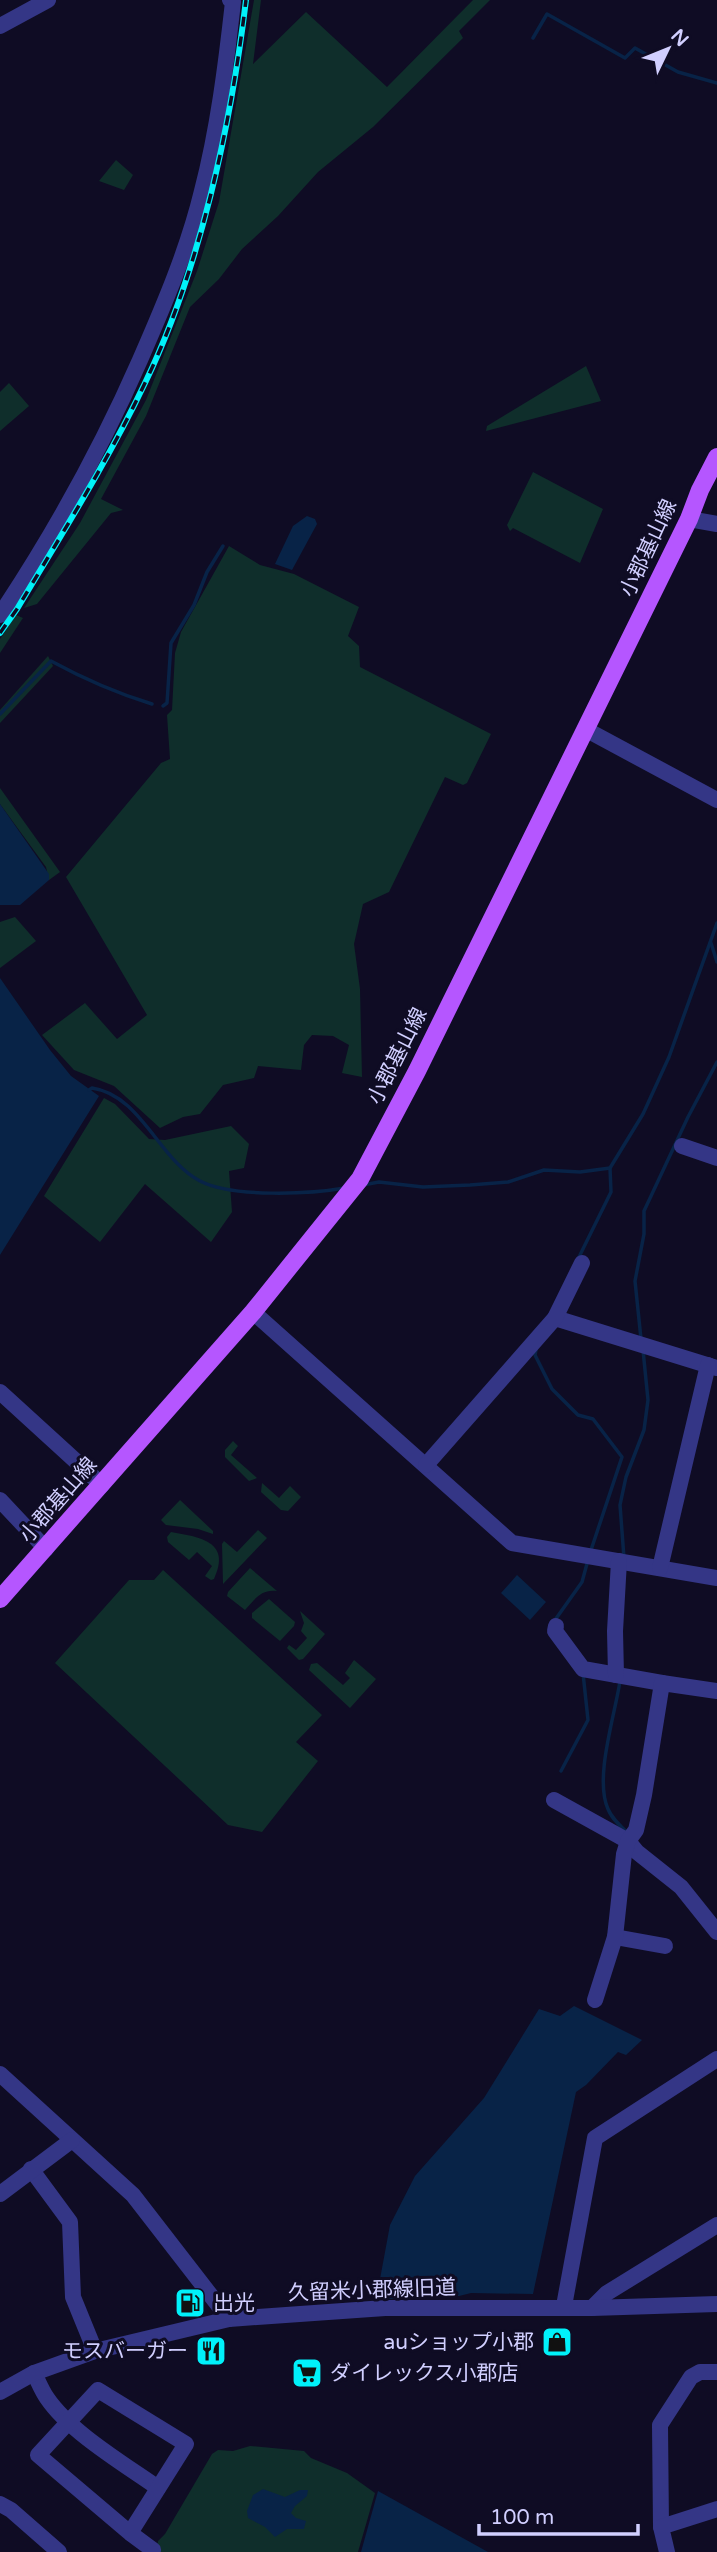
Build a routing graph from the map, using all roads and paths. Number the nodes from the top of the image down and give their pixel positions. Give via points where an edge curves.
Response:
1 (48, 0) edge
2 (230, 0) edge
3 (0, 26) edge
4 (717, 457) edge
5 (689, 519) junction
6 (717, 524) edge
7 (0, 615) edge
8 (585, 729) junction
9 (717, 800) edge
10 (682, 1146) dead end
11 (717, 1158) edge
12 (582, 1263) dead end
13 (253, 1312) junction
14 (555, 1318) junction
15 (713, 1366) edge
16 (0, 1392) edge
17 (426, 1465) junction
18 (102, 1486) junction
19 (0, 1500) edge
20 (46, 1549) junction
21 (619, 1562) junction
22 (660, 1569) junction
23 (717, 1578) edge
24 (0, 1599) edge
25 (555, 1626) dead end
26 (616, 1675) junction
27 (662, 1684) junction
28 (717, 1691) edge
29 (554, 1800) dead end
30 (628, 1841) junction
31 (714, 1922) edge
32 (615, 1937) junction
33 (666, 1946) dead end
34 (595, 2000) dead end
35 (717, 2059) edge
36 (0, 2074) edge
37 (72, 2140) junction
38 (31, 2169) junction
39 (0, 2194) edge
40 (717, 2225) edge
41 (717, 2304) edge
42 (564, 2306) junction
43 (592, 2308) junction
44 (229, 2319) junction
45 (95, 2351) junction
46 (717, 2372) edge
47 (34, 2373) junction
48 (0, 2392) edge
49 (67, 2421) junction
50 (158, 2488) junction
51 (0, 2504) edge
52 (717, 2509) edge
53 (661, 2526) junction
54 (130, 2533) junction
55 (59, 2552) edge
56 (152, 2552) edge
57 (667, 2552) edge

1 - 3 street
2 - 7 street via 224,83 202,191 170,291 101,445
4 - 5 main road, 小郡基山線
5 - 6 street
5 - 8 main road, 小郡基山線
8 - 9 street
8 - 13 main road, 小郡基山線 via 355,1187
10 - 11 street
12 - 14 street
13 - 17 street
13 - 18 main road, 小郡基山線
14 - 15 street
14 - 17 street
15 - 22 street
16 - 18 street
17 - 21 street via 512,1543
18 - 20 main road, 小郡基山線
19 - 20 street
20 - 24 main road, 小郡基山線
21 - 22 street
21 - 26 street
22 - 23 street
25 - 26 street via 583,1669
26 - 27 street
27 - 28 street
27 - 30 street via 641,1807
29 - 30 street
30 - 31 street
30 - 32 street
32 - 33 street
32 - 34 street
35 - 42 street via 595,2138
36 - 37 street
37 - 38 street
37 - 44 street via 133,2195
38 - 39 street
38 - 45 street via 70,2222 73,2297
40 - 43 street via 607,2293
41 - 43 street, 久留米小郡線旧道
42 - 43 street, 久留米小郡線旧道
42 - 44 street, 久留米小郡線旧道 via 385,2308
44 - 45 street, 久留米小郡線旧道
45 - 47 street, 久留米小郡線旧道
46 - 53 street via 691,2377 660,2425
47 - 48 street, 久留米小郡線旧道
47 - 49 street
49 - 50 street
49 - 50 street via 98,2390 186,2444
49 - 54 street via 38,2455
50 - 54 street
51 - 55 street
52 - 53 street
53 - 57 street
54 - 56 street

